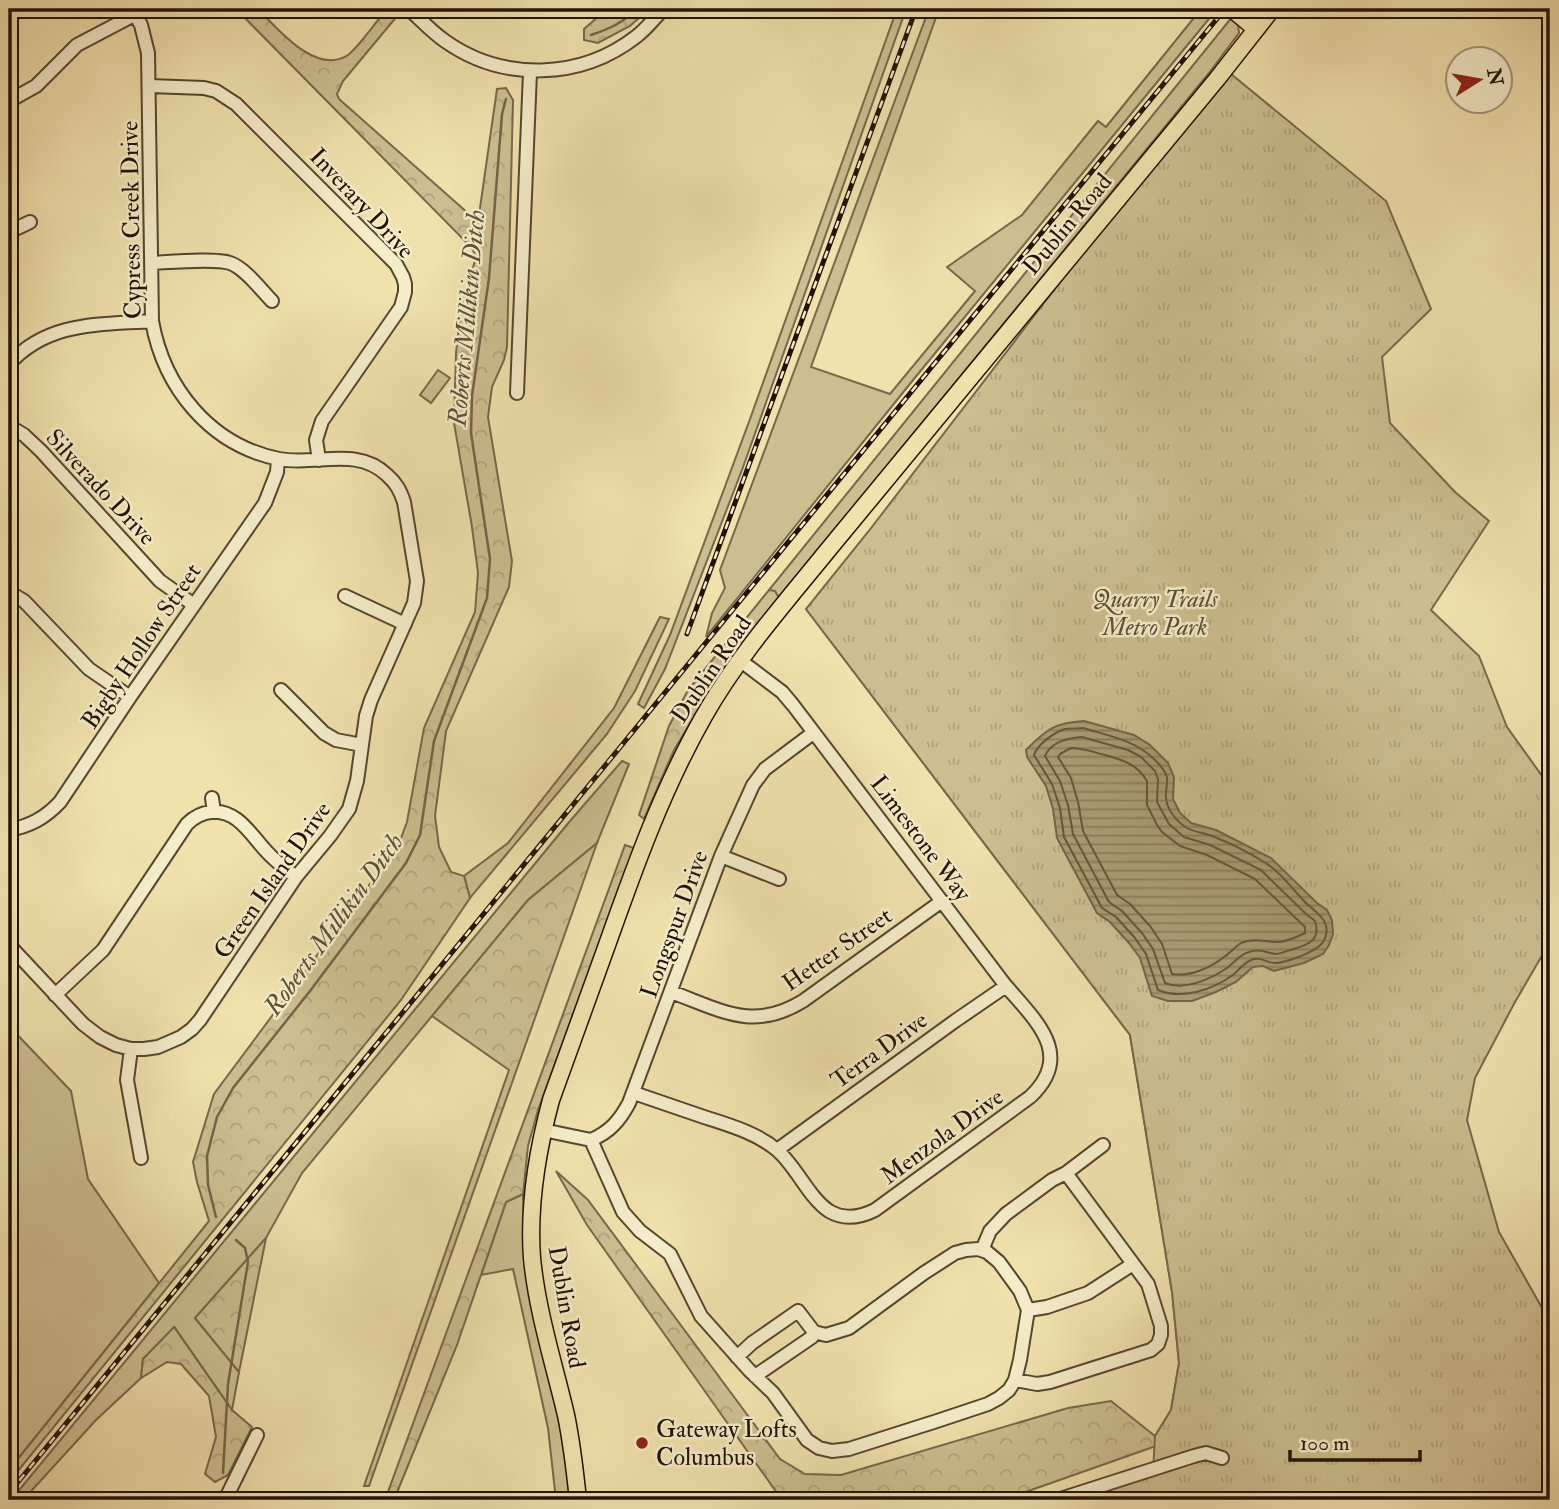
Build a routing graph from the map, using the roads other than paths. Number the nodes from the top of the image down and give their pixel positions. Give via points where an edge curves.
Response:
1 (409, 9) edge
2 (663, 9) edge
3 (1232, 9) edge
4 (1272, 9) edge
5 (134, 12) edge
6 (1256, 29) junction
7 (530, 72) junction
8 (150, 86) junction
9 (9, 101) edge
10 (30, 222) dead end
11 (9, 232) edge
12 (152, 263) junction
13 (271, 301) dead end
14 (152, 321) junction
15 (9, 364) edge
16 (517, 393) dead end
17 (9, 426) edge
18 (278, 459) junction
19 (319, 460) junction
20 (407, 475) dead end
21 (395, 482) junction
22 (9, 592) edge
23 (345, 596) dead end
24 (194, 605) junction
25 (405, 624) junction
26 (741, 661) junction
27 (281, 690) dead end
28 (130, 697) junction
29 (813, 733) junction
30 (362, 745) junction
31 (212, 798) dead end
32 (214, 812) junction
33 (9, 830) edge
34 (721, 856) junction
35 (296, 877) junction
36 (779, 879) dead end
37 (942, 901) junction
38 (9, 945) edge
39 (1006, 986) junction
40 (671, 992) junction
41 (55, 995) junction
42 (131, 1049) junction
43 (1051, 1053) joint
44 (634, 1093) junction
45 (543, 1130) junction
46 (591, 1139) junction
47 (1103, 1144) dead end
48 (777, 1150) junction
49 (141, 1158) dead end
50 (1066, 1173) junction
51 (982, 1250) junction
52 (1133, 1264) junction
53 (1028, 1310) junction
54 (814, 1332) junction
55 (737, 1357) junction
56 (755, 1376) junction
57 (1015, 1380) junction
58 (257, 1435) dead end
59 (1222, 1458) dead end
60 (225, 1500) edge
61 (578, 1500) edge
62 (1057, 1500) edge

1 - 7 street via 458,49 492,64
2 - 7 street via 637,36 604,57 574,67
3 - 6 main road
4 - 6 main road, Dublin Road
5 - 8 street, Cypress Creek Drive via 145,37
5 - 9 street via 77,46 36,86
6 - 26 main road, Dublin Road
7 - 16 street
8 - 12 street, Cypress Creek Drive
8 - 19 street, Inverary Drive via 204,88 227,97 365,232 403,277 401,307 322,421 316,440
10 - 11 street
12 - 13 street via 231,263
12 - 14 street, Cypress Creek Drive
14 - 15 street via 62,331 33,342
14 - 18 street, Cypress Creek Drive via 163,360 187,404 217,431
17 - 24 street, Silverado Drive via 41,451 160,581
18 - 19 street, Cypress Creek Drive
18 - 24 street, Bigby Hollow Street via 265,503
19 - 21 street, Cypress Creek Drive via 366,461
20 - 21 street
21 - 25 street, Green Island Drive via 404,502 417,581
22 - 28 street via 24,601 89,669
23 - 25 street
24 - 28 street, Bigby Hollow Street
25 - 30 street, Green Island Drive via 371,701
26 - 29 street, Limestone Way via 782,692
26 - 45 main road, Dublin Road via 705,714 663,798
27 - 30 street via 324,733
28 - 33 street, Bigby Hollow Street via 51,811 25,827
29 - 34 street, Longspur Drive via 760,775
29 - 37 street, Limestone Way
30 - 35 street, Green Island Drive via 349,809
31 - 32 street
32 - 35 street via 234,817
32 - 41 street via 187,824 103,950
34 - 36 street
34 - 40 street, Longspur Drive
35 - 42 street, Green Island Drive via 192,1029 158,1047
37 - 39 street, Limestone Way
37 - 40 street, Hetter Street via 778,1014 735,1016
38 - 41 street
39 - 43 street, Limestone Way via 1039,1025
39 - 48 street, Terra Drive
40 - 44 street, Longspur Drive
41 - 42 street via 89,1030
42 - 49 street via 127,1080
43 - 48 street, Menzola Drive via 1040,1089 867,1214 856,1217 830,1212
44 - 46 street, Longspur Drive via 622,1116 603,1135
44 - 48 street via 740,1129
45 - 46 street
45 - 61 main road, Dublin Road via 533,1184 532,1258 575,1460
46 - 55 street via 623,1212 670,1254 701,1316
47 - 50 street
50 - 51 street via 1006,1214 990,1231
50 - 52 street
51 - 53 street via 1009,1275
51 - 54 street via 956,1253 849,1328 826,1335
52 - 53 street via 1088,1293
52 - 57 street via 1148,1284 1161,1326 1158,1344 1051,1382
53 - 57 street
54 - 55 street via 798,1311
54 - 56 street
55 - 56 street
56 - 57 street via 813,1446 832,1451 988,1404
58 - 60 street
59 - 62 street via 1206,1453 1194,1456

